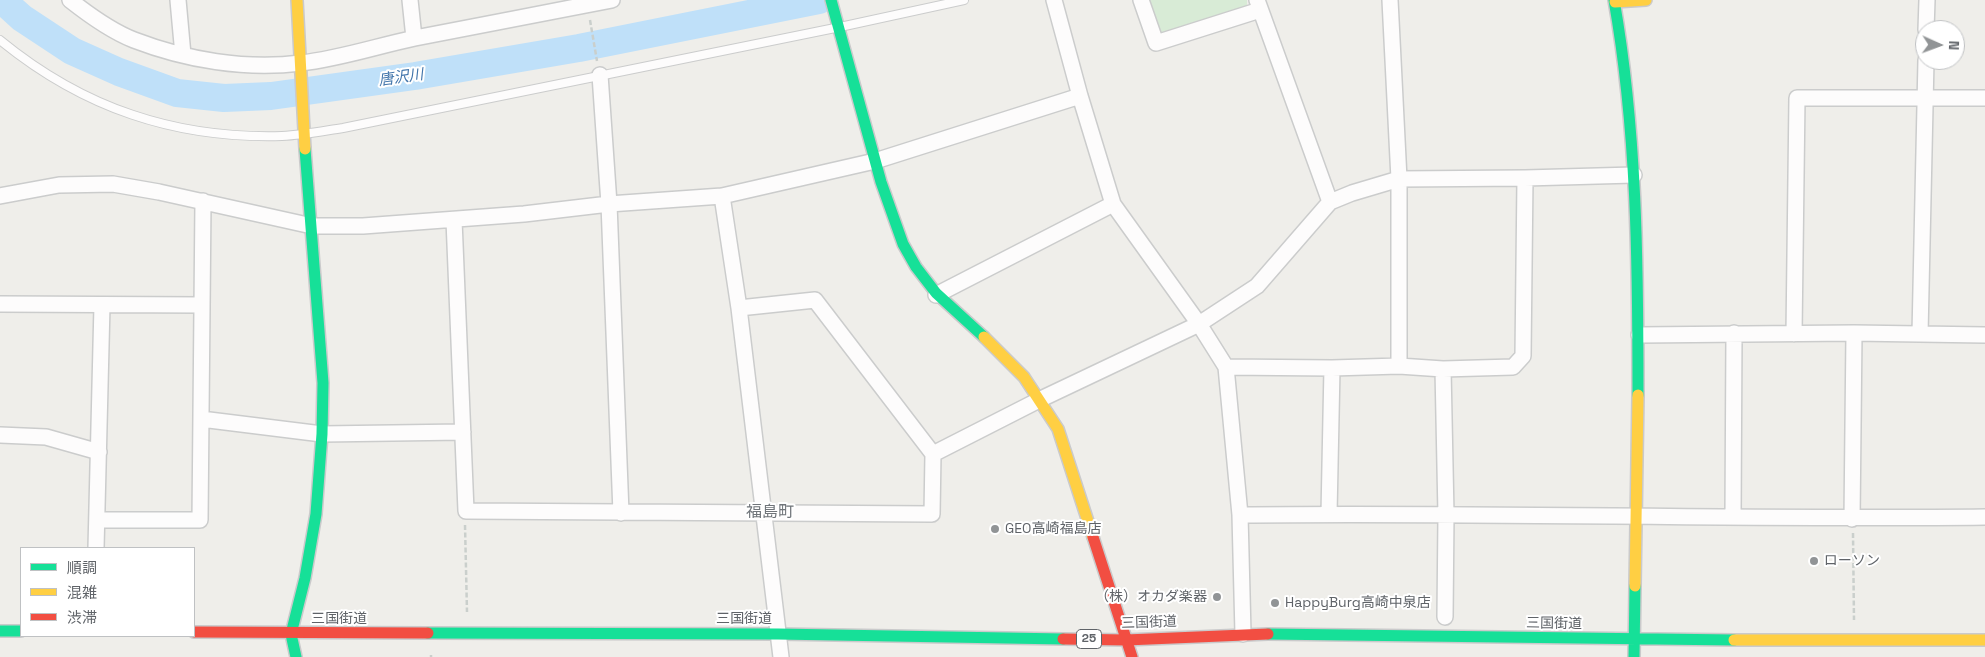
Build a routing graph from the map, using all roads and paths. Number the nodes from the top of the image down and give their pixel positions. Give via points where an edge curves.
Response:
1 (70, 0) edge
2 (178, 0) edge
3 (297, 0) edge
4 (410, 0) edge
5 (612, 0) edge
6 (832, 0) edge
7 (964, 0) edge
8 (1054, 0) edge
9 (1141, 0) edge
10 (1390, 0) edge
11 (1646, 0) edge
12 (1927, 0) edge
13 (1614, 1) edge
14 (1258, 5) edge
15 (589, 17) dead end
16 (1926, 20) edge
17 (839, 25) junction
18 (414, 38) junction
19 (0, 40) edge
20 (183, 55) junction
21 (301, 68) junction
22 (599, 69) junction
23 (1926, 70) edge
24 (1080, 96) junction
25 (1926, 97) junction
26 (1985, 98) edge
27 (304, 128) junction
28 (875, 161) junction
29 (1634, 175) junction
30 (1526, 178) junction
31 (1399, 179) junction
32 (0, 196) edge
33 (722, 196) junction
34 (203, 201) junction
35 (1330, 202) junction
36 (609, 204) junction
37 (1113, 204) junction
38 (454, 220) junction
39 (312, 226) junction
40 (936, 295) junction
41 (0, 304) edge
42 (102, 305) junction
43 (202, 305) junction
44 (739, 308) junction
45 (1199, 324) junction
46 (1734, 333) junction
47 (1854, 333) junction
48 (1794, 334) junction
49 (1920, 334) junction
50 (1639, 335) junction
51 (1985, 335) edge
52 (1399, 366) junction
53 (1226, 367) junction
54 (1332, 368) junction
55 (1443, 369) junction
56 (1041, 399) junction
57 (201, 419) junction
58 (463, 432) junction
59 (322, 434) junction
60 (0, 435) edge
61 (99, 452) junction
62 (933, 454) junction
63 (466, 512) junction
64 (621, 513) junction
65 (763, 513) junction
66 (1329, 514) junction
67 (1240, 515) junction
68 (1446, 515) junction
69 (1733, 517) junction
70 (1985, 517) edge
71 (1636, 518) junction
72 (1852, 519) junction
73 (97, 520) junction
74 (96, 547) edge
75 (1445, 616) dead end
76 (467, 618) dead end
77 (0, 631) edge
78 (20, 631) edge
79 (195, 632) edge
80 (291, 634) junction
81 (778, 634) junction
82 (1242, 634) junction
83 (1126, 640) junction
84 (1634, 640) junction
85 (1855, 640) junction
86 (1985, 640) edge
87 (296, 657) edge
88 (781, 657) edge
89 (1132, 657) edge
90 (1634, 657) edge

1 - 20 street via 90,16 133,40
2 - 20 street
3 - 21 street
4 - 18 street
5 - 18 street
6 - 17 street
7 - 17 lane
8 - 24 street
9 - 14 street via 1156,43
10 - 31 street
11 - 13 street
12 - 16 street
13 - 29 street via 1625,65
14 - 35 street
15 - 22 path
17 - 22 lane
17 - 28 street
18 - 21 street
19 - 27 lane via 33,66 75,91 126,114 214,134 250,136
20 - 21 street
21 - 27 street
22 - 27 lane via 343,128
22 - 36 street
23 - 25 street
24 - 28 street
24 - 37 street
25 - 26 street
25 - 48 street via 1797,98
25 - 49 street
27 - 39 street
28 - 33 street
28 - 40 street via 891,217 916,267
29 - 30 street
29 - 50 street
30 - 31 street
30 - 55 street via 1523,356 1513,367
31 - 35 street
31 - 52 street
32 - 34 street via 59,185 113,184
33 - 36 street
33 - 44 street
34 - 39 street
34 - 43 street
35 - 45 street via 1257,286
36 - 38 street
36 - 64 street
37 - 40 street
37 - 45 street
38 - 39 street
38 - 58 street
39 - 59 street
40 - 56 street via 1011,362
41 - 42 street
42 - 43 street
42 - 61 street
43 - 57 street
44 - 62 street via 815,300
44 - 65 street
45 - 53 street
45 - 56 street
46 - 48 street
46 - 50 street
46 - 69 street
47 - 48 street
47 - 49 street
47 - 72 street
49 - 51 street
50 - 71 street
52 - 54 street
52 - 55 street
53 - 54 street
53 - 67 street
54 - 66 street
55 - 68 street
56 - 62 street
56 - 83 street via 1058,429
57 - 59 street
57 - 73 street via 200,520
58 - 59 street
58 - 63 street
59 - 80 street via 306,578
60 - 61 street via 46,437
61 - 73 street
62 - 65 street via 932,514
63 - 64 street
63 - 76 path
64 - 65 street
65 - 81 street
66 - 67 street
66 - 68 street
67 - 82 street
68 - 71 street
68 - 75 street
69 - 71 street
69 - 72 street
70 - 72 street
71 - 84 street
72 - 85 path
73 - 74 street
77 - 78 street
79 - 80 street, 三国街道 / 25
80 - 81 street, 三国街道 / 25
80 - 87 street
81 - 83 street, 三国街道 / 25
81 - 88 street
82 - 83 street, 三国街道 / 25
82 - 84 street, 三国街道 / 25
83 - 89 street
84 - 85 street, 三国街道 / 25
84 - 90 street
85 - 86 street, 三国街道 / 25

